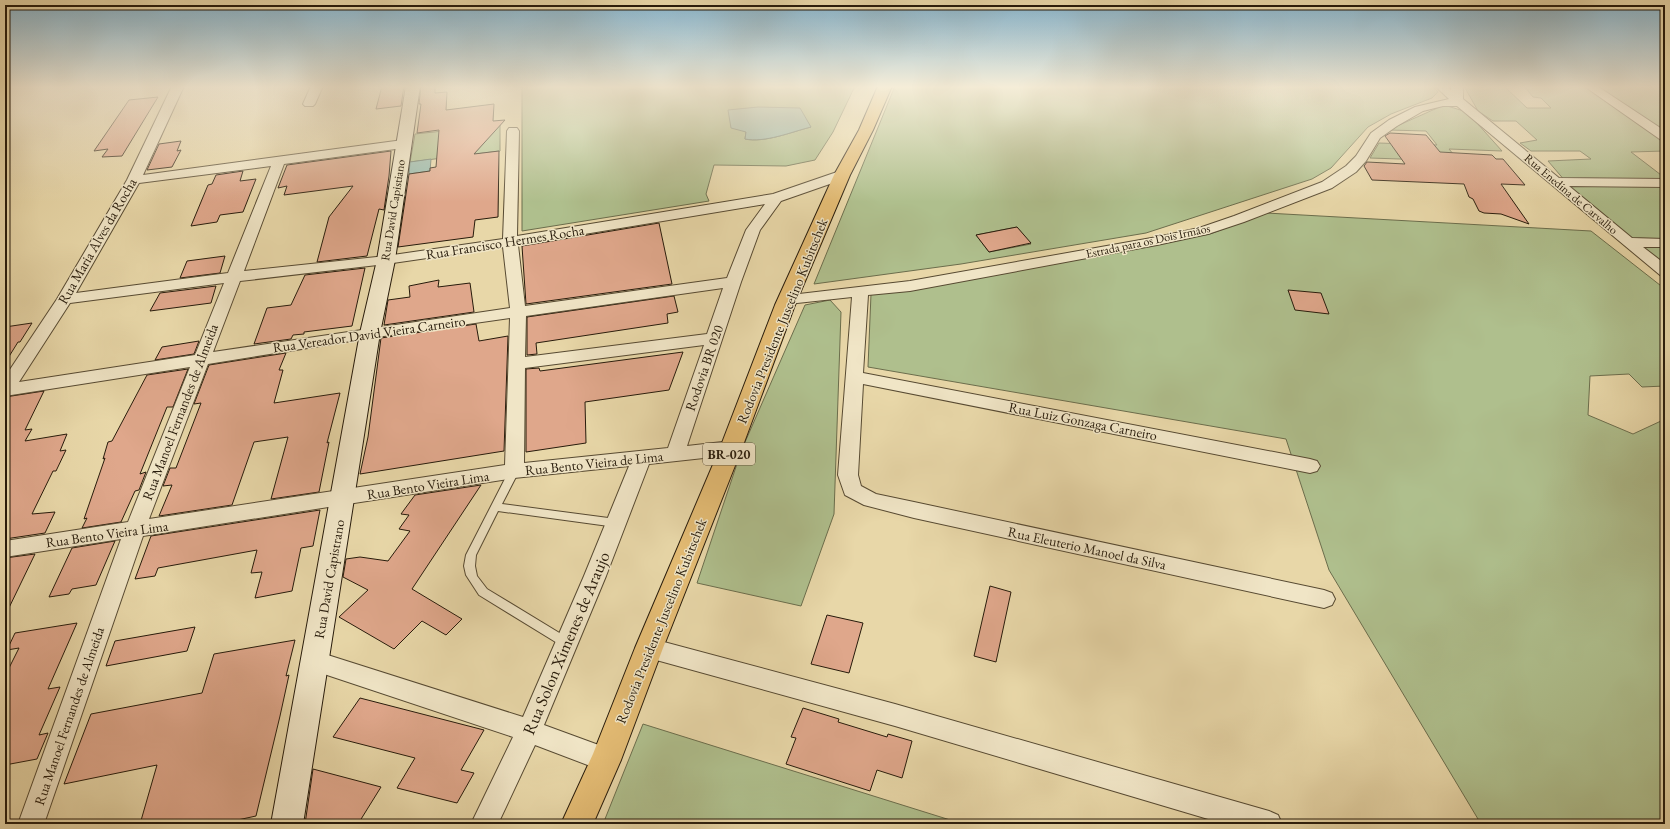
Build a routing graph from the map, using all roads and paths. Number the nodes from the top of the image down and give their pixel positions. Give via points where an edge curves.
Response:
1 (160, 125) edge
2 (406, 125) edge
3 (868, 125) edge
4 (1391, 125) edge
5 (1486, 125) edge
6 (1648, 125) edge
7 (513, 131) dead end
8 (1665, 136) edge
9 (403, 144) junction
10 (279, 161) junction
11 (842, 175) junction
12 (134, 180) junction
13 (1558, 182) junction
14 (1665, 183) edge
15 (776, 198) junction
16 (510, 242) junction
17 (1630, 242) junction
18 (1665, 243) edge
19 (386, 260) junction
20 (1665, 272) edge
21 (232, 277) junction
22 (733, 282) junction
23 (860, 292) junction
24 (65, 299) junction
25 (788, 299) junction
26 (518, 313) junction
27 (370, 333) junction
28 (715, 338) junction
29 (201, 359) junction
30 (516, 364) junction
31 (855, 377) junction
32 (5, 390) edge
33 (731, 448) junction
34 (674, 455) junction
35 (641, 459) junction
36 (1310, 466) dead end
37 (514, 471) junction
38 (343, 498) junction
39 (496, 507) junction
40 (616, 523) junction
41 (135, 530) junction
42 (5, 549) edge
43 (1324, 599) dead end
44 (567, 644) junction
45 (649, 648) junction
46 (315, 661) junction
47 (529, 731) junction
48 (606, 760) junction
49 (31, 824) edge
50 (287, 824) edge
51 (484, 824) edge
52 (577, 824) edge
53 (1269, 824) edge

1 - 12 street, Rua Maria Alves da Rocha
2 - 9 street, Rua David Capistiano
3 - 11 highway, Rodovia Presidente Juscelino Kubitschek / BR-020
4 - 23 street, Estrada para os Dois Irmãos via 1375,136 1351,168 1327,185 1204,231 968,276
5 - 13 street, Rua Enedina de Carvalho
6 - 8 street
7 - 16 street
9 - 10 street
9 - 19 street, Rua David Capistiano
10 - 12 street
10 - 21 street, Rua Manoel Fernandes de Almeida
11 - 15 street, Rua Francisco Hermes Rocha
11 - 25 highway, Rodovia Presidente Juscelino Kubitschek / BR-020
12 - 24 street, Rua Maria Alves da Rocha
13 - 14 street
13 - 17 street, Rua Enedina de Carvalho
15 - 16 street, Rua Francisco Hermes Rocha
15 - 22 street, Rodovia BR 020 via 753,230
16 - 19 street, Rua Francisco Hermes Rocha
16 - 26 street
17 - 18 street
17 - 20 street, Rua Enedina de Carvalho
19 - 21 street, Rua Francisco Hermes Rocha
19 - 27 street, Rua David Capistiano
21 - 24 street, Rua Francisco Hermes Rocha
21 - 29 street, Rua Manoel Fernandes de Almeida
22 - 26 street, Rua Vereador David Vieira Carneiro
22 - 28 street, Rodovia BR 020
23 - 25 street, Estrada para os Dois Irmãos
23 - 31 street
24 - 32 street, Rua Maria Alves da Rocha
25 - 33 highway, Rodovia Presidente Juscelino Kubitschek / BR-020
26 - 27 street, Rua Vereador David Vieira Carneiro
26 - 30 street
27 - 29 street, Rua Vereador David Vieira Carneiro
27 - 38 street, Rua David Capistrano
28 - 30 street
28 - 34 street, Rodovia BR 020
29 - 32 street, Rua Vereador David Vieira Carneiro
29 - 41 street, Rua Manoel Fernandes de Almeida
30 - 37 street
31 - 36 street, Rua Luiz Gonzaga Carneiro
31 - 43 street, Rua Eleuterio Manoel da Silva via 848,475 852,490 871,500
33 - 34 street, Rua Bento Vieira de Lima
33 - 45 highway, Rodovia Presidente Juscelino Kubitschek / BR-020
34 - 35 street, Rua Bento Vieira de Lima
35 - 37 street, Rua Bento Vieira de Lima
35 - 40 street, Rua Solon Ximenes de Araujo
37 - 38 street, Rua Bento Vieira Lima
37 - 39 lane
38 - 41 street, Rua Bento Vieira Lima
38 - 46 street, Rua David Capistrano
39 - 40 lane
39 - 44 lane via 471,555 468,567 474,581 483,592
40 - 44 street, Rua Solon Ximenes de Araujo
41 - 42 street, Rua Bento Vieira Lima
41 - 49 street, Rua Manoel Fernandes de Almeida
44 - 47 street, Rua Solon Ximenes de Araujo
45 - 48 highway, Rodovia Presidente Juscelino Kubitschek / BR-020
45 - 53 street via 895,715
46 - 47 street
46 - 50 street, Rua David Capistrano
47 - 48 street
47 - 51 street, Rua Solon Ximenes de Araujo
48 - 52 highway, Rodovia Presidente Juscelino Kubitschek / BR-020

